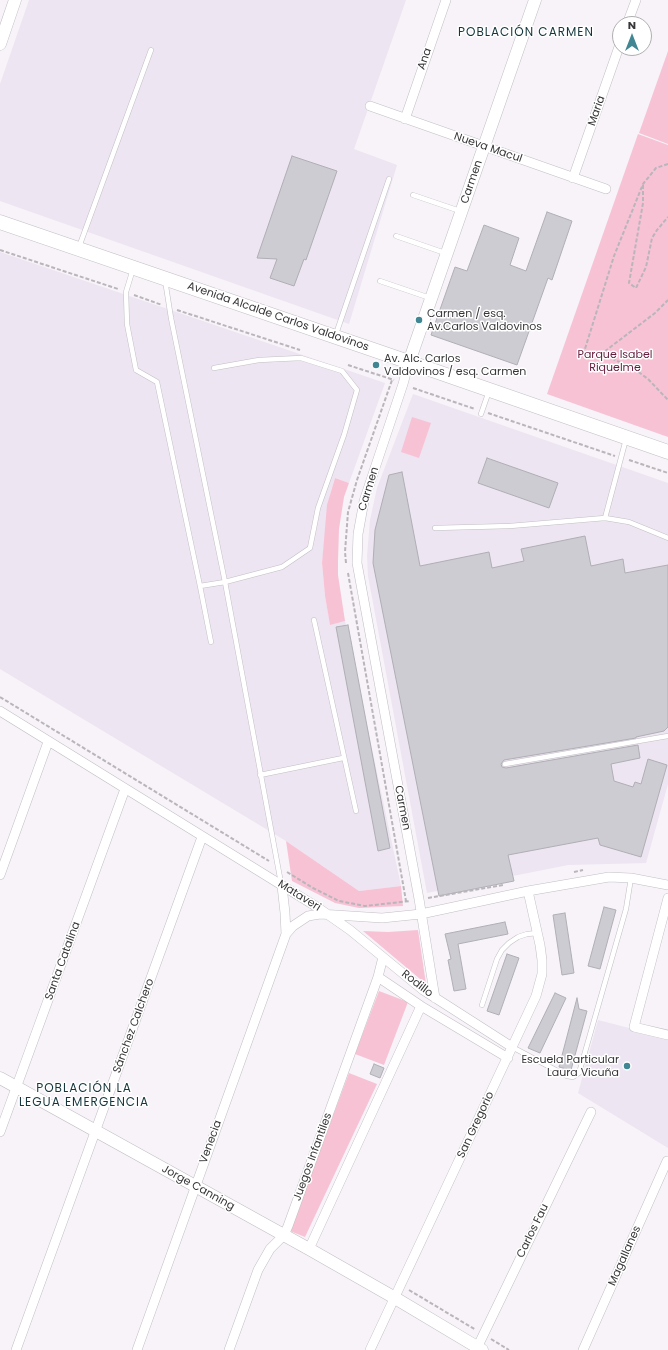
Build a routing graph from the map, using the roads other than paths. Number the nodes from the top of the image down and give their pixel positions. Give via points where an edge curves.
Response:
1 (15, 0) edge
2 (446, 0) edge
3 (535, 0) edge
4 (636, 0) edge
5 (630, 16) edge
6 (0, 44) edge
7 (151, 50) dead end
8 (616, 56) edge
9 (370, 106) dead end
10 (405, 119) junction
11 (484, 146) junction
12 (573, 178) junction
13 (389, 179) dead end
14 (606, 189) dead end
15 (413, 195) dead end
16 (462, 212) junction
17 (0, 222) edge
18 (396, 236) dead end
19 (78, 249) junction
20 (447, 254) junction
21 (133, 268) junction
22 (165, 278) junction
23 (380, 281) dead end
24 (431, 299) junction
25 (335, 336) junction
26 (409, 362) junction
27 (214, 368) dead end
28 (490, 390) junction
29 (481, 414) dead end
30 (626, 437) junction
31 (668, 452) edge
32 (605, 518) junction
33 (435, 528) dead end
34 (668, 538) edge
35 (225, 582) junction
36 (200, 586) junction
37 (314, 620) dead end
38 (211, 642) dead end
39 (0, 712) edge
40 (668, 736) edge
41 (48, 742) junction
42 (343, 758) junction
43 (505, 764) dead end
44 (260, 775) junction
45 (125, 790) junction
46 (356, 811) dead end
47 (202, 837) junction
48 (0, 875) edge
49 (636, 878) junction
50 (668, 885) edge
51 (282, 886) junction
52 (528, 891) junction
53 (668, 898) edge
54 (326, 914) junction
55 (421, 914) junction
56 (538, 933) junction
57 (286, 934) junction
58 (383, 958) junction
59 (378, 977) junction
60 (435, 998) junction
61 (482, 1005) dead end
62 (421, 1006) junction
63 (668, 1035) edge
64 (512, 1047) junction
65 (508, 1058) junction
66 (0, 1078) edge
67 (16, 1087) junction
68 (591, 1112) dead end
69 (96, 1130) junction
70 (0, 1132) edge
71 (667, 1161) dead end
72 (195, 1187) junction
73 (284, 1235) junction
74 (309, 1249) junction
75 (395, 1298) junction
76 (479, 1349) edge
77 (16, 1350) edge
78 (137, 1350) edge
79 (229, 1350) edge
80 (370, 1350) edge
81 (583, 1350) edge

1 - 6 street
2 - 10 street, Ana
3 - 11 street, Carmen
4 - 5 street
7 - 19 lane
8 - 12 street, Maria
9 - 10 street, Nueva Macul
10 - 11 street, Nueva Macul
11 - 12 street, Nueva Macul
11 - 16 street, Carmen
12 - 14 street, Nueva Macul
13 - 25 lane
15 - 16 lane
16 - 20 street, Carmen
17 - 19 main road, Avenida Alcalde Carlos Valdovinos
18 - 20 lane
19 - 21 main road, Avenida Alcalde Carlos Valdovinos
20 - 24 street, Carmen
21 - 22 main road, Avenida Alcalde Carlos Valdovinos
21 - 36 lane via 126,292 128,324 136,370 157,382
22 - 25 main road, Avenida Alcalde Carlos Valdovinos
22 - 35 lane
23 - 24 lane
24 - 26 street, Carmen
25 - 26 main road, Avenida Alcalde Carlos Valdovinos
26 - 28 main road, Avenida Alcalde Carlos Valdovinos
26 - 55 street, Carmen via 364,501 357,554 358,573
27 - 35 lane via 259,360 301,358 342,370 357,390 318,508 310,548 282,567
28 - 29 lane
28 - 30 main road, Avenida Alcalde Carlos Valdovinos
30 - 31 main road, Avenida Alcalde Carlos Valdovinos
30 - 32 lane
32 - 33 lane via 510,526
32 - 34 lane via 629,522
35 - 36 lane
35 - 44 lane
36 - 38 lane
37 - 42 lane
39 - 41 street, Mataveri
40 - 43 lane
41 - 45 street, Mataveri
41 - 48 street
42 - 44 lane
42 - 46 lane
44 - 51 lane
45 - 47 street, Mataveri
45 - 67 street, Santa Catalina
47 - 51 street, Mataveri
47 - 69 street, Sánchez Calchero
49 - 50 street, Mataveri
49 - 52 street, Mataveri via 609,877
49 - 64 lane via 579,1073 573,1077 567,1076
51 - 54 street, Mataveri
51 - 57 street, Venecia
52 - 55 street, Mataveri
52 - 56 street, San Gregorio
53 - 63 street via 634,1027
54 - 55 street, Mataveri via 378,918
54 - 57 street, Venecia via 314,914 302,919
54 - 58 street, Rodillo
55 - 60 street, Carmen
56 - 61 lane via 518,937 502,950
56 - 64 street, San Gregorio via 542,974 536,996
57 - 72 street, Venecia
58 - 59 street, Juegos Infantiles
58 - 60 street, Rodillo
59 - 62 street, Rodillo
59 - 73 street, Juegos Infantiles
60 - 64 street, Rodillo
62 - 65 street, Rodillo
62 - 74 street
64 - 65 street, San Gregorio
65 - 75 street, San Gregorio
66 - 67 street, Jorge Canning
67 - 69 street, Jorge Canning
67 - 70 street, Santa Catalina
68 - 76 street, Carlos Fau
69 - 72 street, Jorge Canning
69 - 77 street, Sánchez Calchero
71 - 81 street, Magallanes
72 - 73 street, Jorge Canning
72 - 78 street, Venecia
73 - 74 street, Jorge Canning
73 - 79 street, Juegos Infantiles via 270,1249 258,1270
74 - 75 street, Jorge Canning
75 - 76 street, Jorge Canning
75 - 80 street, San Gregorio

